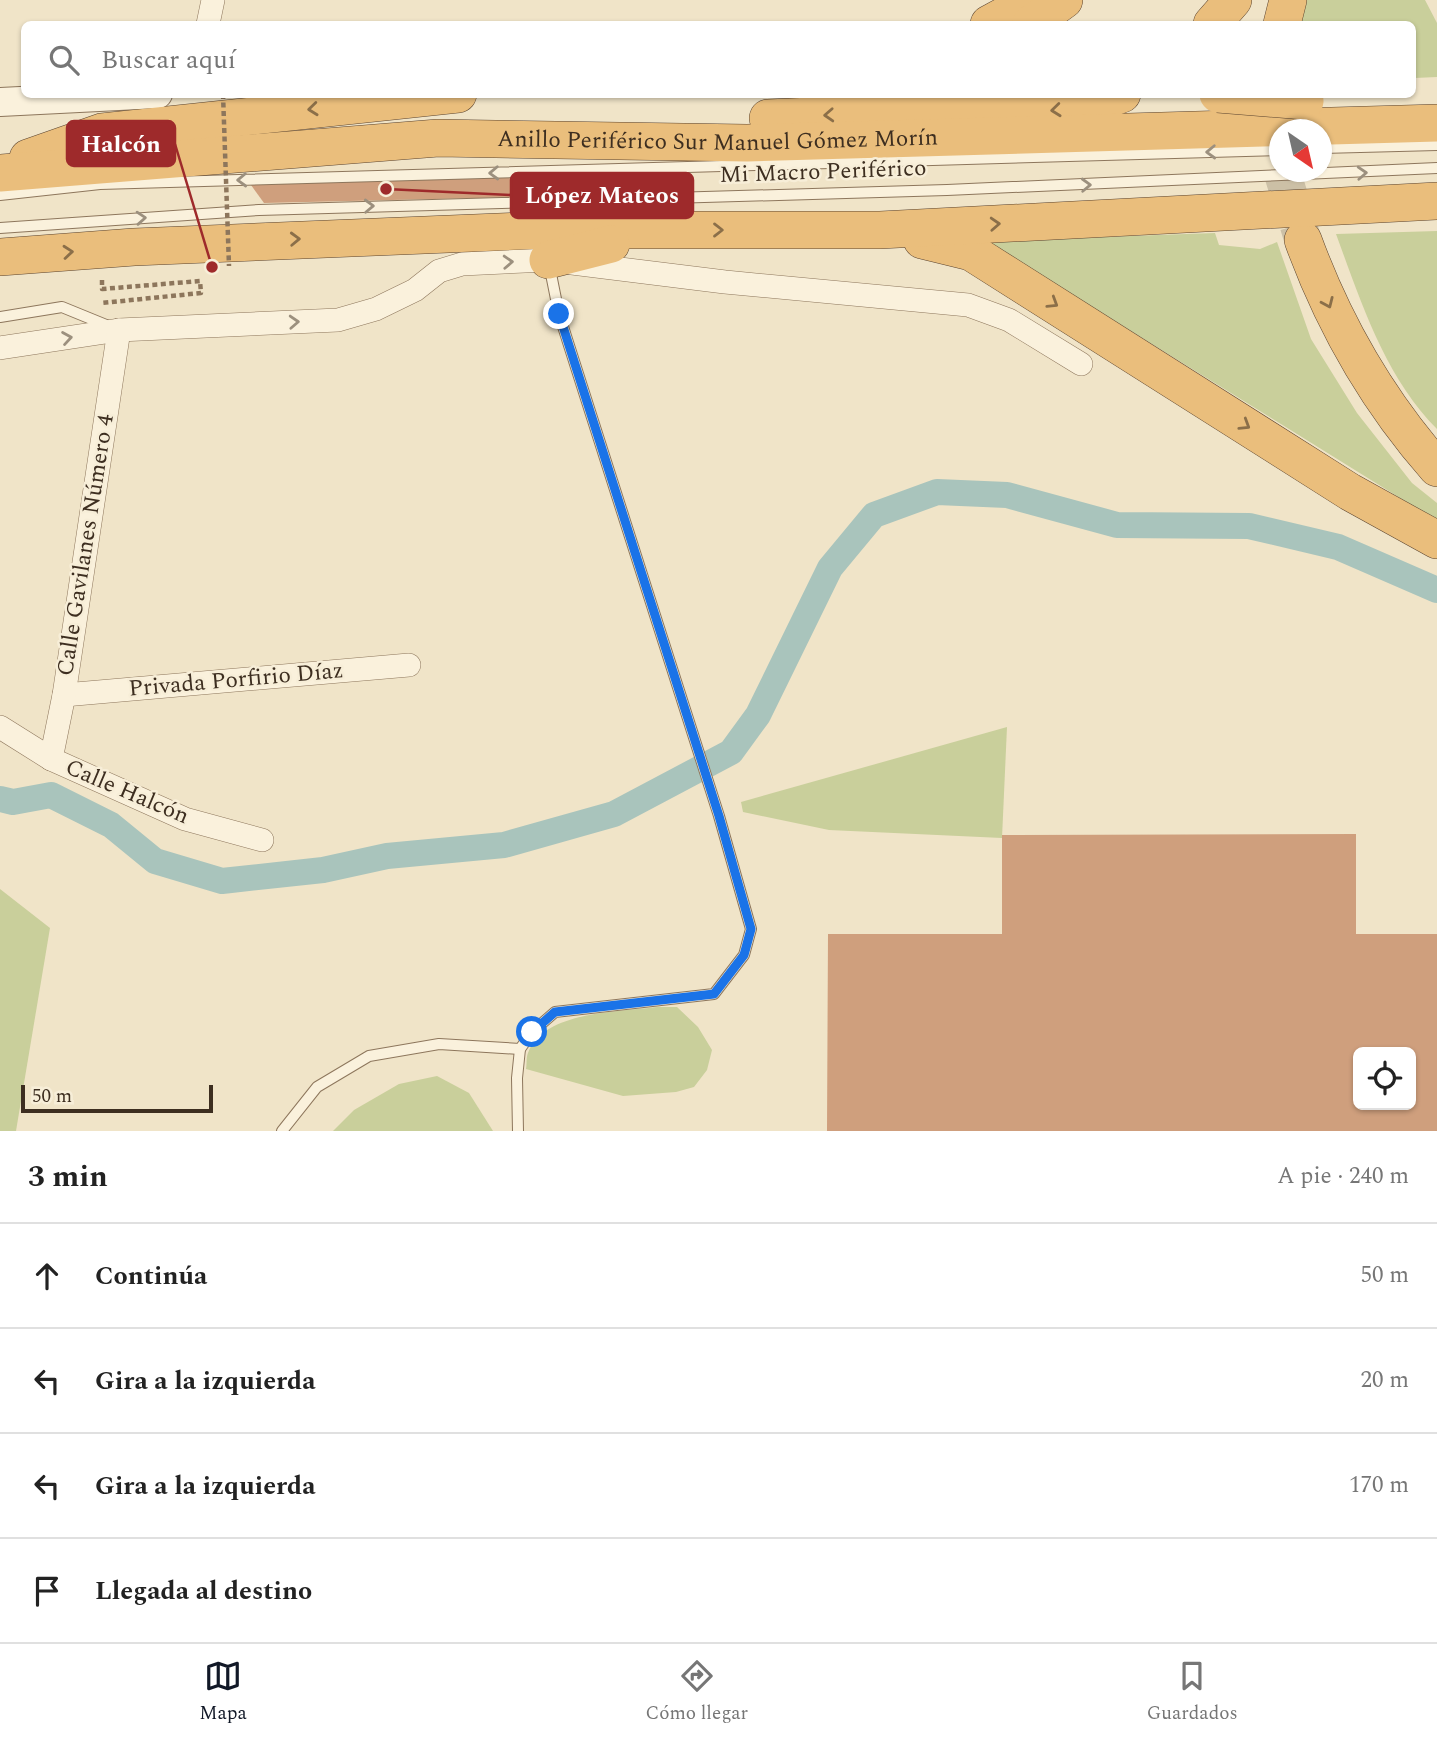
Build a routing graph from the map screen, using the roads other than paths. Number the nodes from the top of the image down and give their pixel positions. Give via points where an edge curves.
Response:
1 (213, 0) edge
2 (1033, 0) edge
3 (1064, 0) edge
4 (1233, 0) edge
5 (1287, 0) edge
6 (209, 21) edge
7 (994, 21) edge
8 (1035, 21) edge
9 (1215, 21) edge
10 (1283, 21) edge
11 (79, 98) edge
12 (405, 98) edge
13 (1109, 98) edge
14 (1268, 98) edge
15 (0, 102) edge
16 (1437, 108) edge
17 (1437, 123) edge
18 (438, 138) junction
19 (1437, 145) edge
20 (1332, 148) edge
21 (1269, 149) edge
22 (1437, 168) edge
23 (0, 171) edge
24 (0, 195) edge
25 (1437, 201) edge
26 (0, 229) edge
27 (880, 230) junction
28 (1303, 240) tunnel mouth
29 (547, 245) junction
30 (0, 257) edge
31 (0, 317) edge
32 (119, 330) junction
33 (0, 348) edge
34 (1081, 364) dead end
35 (1437, 468) edge
36 (1437, 540) edge
37 (409, 665) dead end
38 (64, 695) junction
39 (0, 727) edge
40 (51, 759) junction
41 (262, 840) dead end
42 (520, 1049) junction
43 (282, 1131) edge
44 (518, 1131) edge

1 - 6 street
2 - 7 highway
3 - 8 highway
4 - 9 highway
5 - 10 highway
11 - 15 street
12 -> 23 highway via 102,132
13 -> 18 highway via 1040,111 860,113
14 - 16 highway, bridge
17 - 18 highway, Anillo Periférico Sur Manuel Gómez Morín via 747,143
18 - 23 highway, Anillo Periférico Sur Manuel Gómez Morín
19 - 20 lane
21 -> 24 lane, Mi Macro Periférico via 100,184
26 -> 22 lane, Mi Macro Periférico via 259,210 947,190
27 -> 25 highway
29 -> 27 highway via 670,230
27 -> 36 highway via 971,252 1350,492
28 -> 35 highway via 1337,323 1361,366 1388,409
30 -> 29 highway via 160,245
32 -> 29 street via 338,320 376,309 439,271
29 - 34 street via 725,282 968,305 1009,320
29 - 42 lane via 559,314 751,929 744,955 714,994 555,1012
31 - 32 lane via 62,307
33 -> 32 street
32 - 38 street, Calle Gavilanes Número 4
37 - 38 street, Privada Porfirio Díaz
38 - 40 street, Calle Gavilanes Número 4
39 - 40 street, Calle Halcón
40 - 41 street, Calle Halcón via 185,818
42 - 43 lane via 439,1044 369,1056 317,1087
42 - 44 lane

